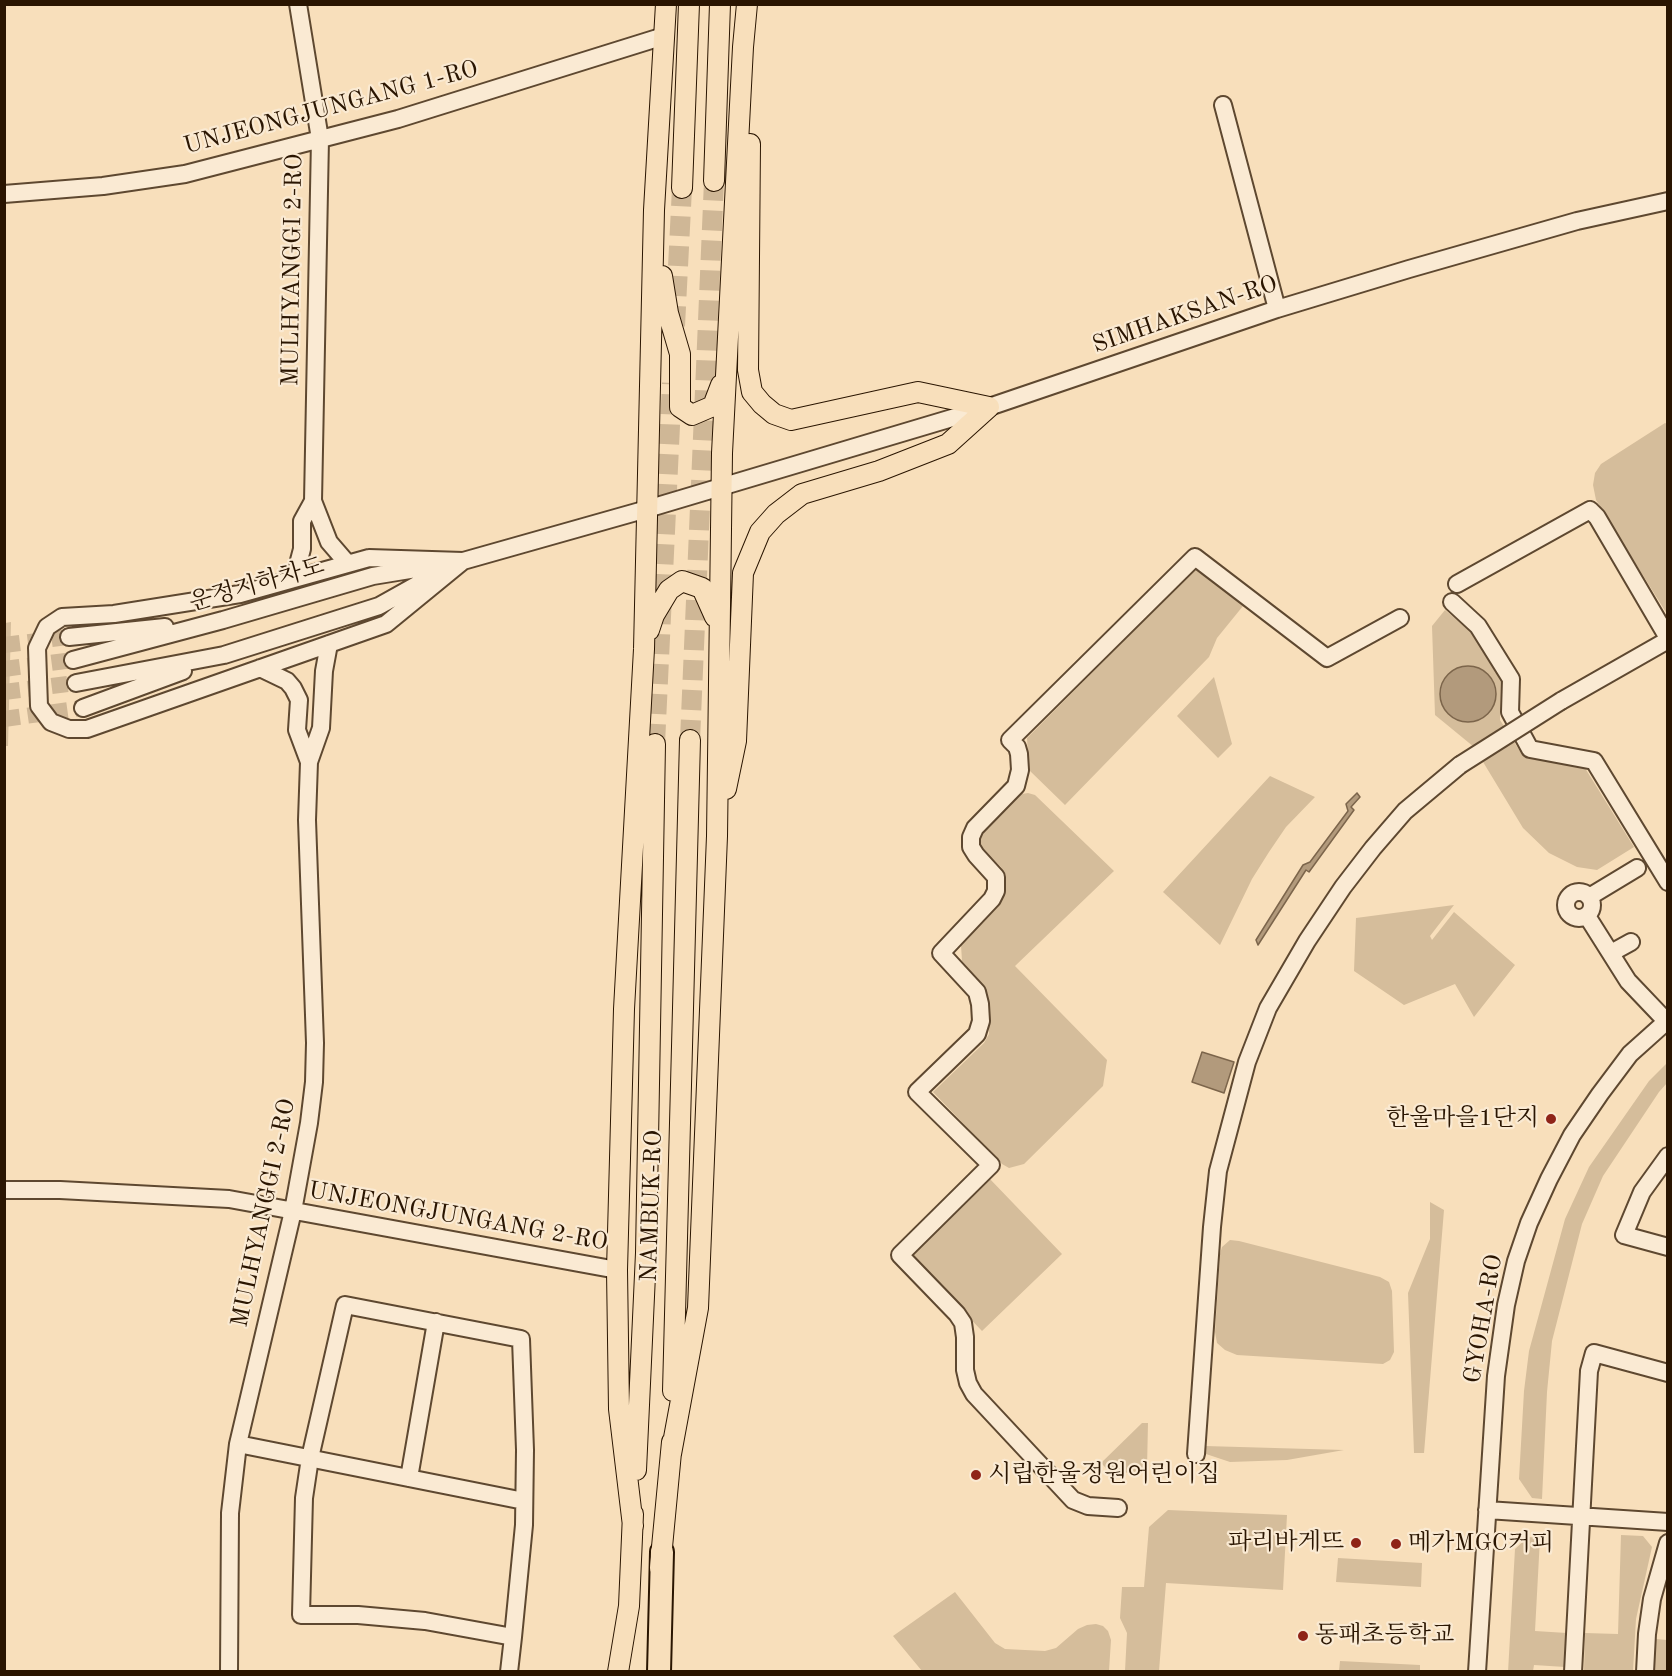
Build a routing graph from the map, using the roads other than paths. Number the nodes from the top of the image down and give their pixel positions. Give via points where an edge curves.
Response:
1 (298, 4) edge
2 (666, 4) edge
3 (689, 4) edge
4 (720, 4) edge
5 (747, 4) edge
6 (664, 36) junction
7 (743, 47) junction
8 (1222, 105) dead end
9 (320, 139) junction
10 (714, 181) tunnel mouth
11 (681, 188) tunnel mouth
12 (4, 194) edge
13 (1668, 201) edge
14 (654, 232) junction
15 (1277, 309) junction
16 (726, 373) junction
17 (989, 407) junction
18 (721, 487) junction
19 (313, 501) junction
20 (647, 509) junction
21 (459, 562) junction
22 (348, 564) junction
23 (294, 579) junction
24 (1457, 584) dead end
25 (1452, 602) dead end
26 (1400, 618) dead end
27 (223, 620) junction
28 (719, 628) junction
29 (69, 637) tunnel mouth
30 (1668, 639) edge
31 (329, 644) junction
32 (644, 649) junction
33 (224, 655) junction
34 (73, 660) tunnel mouth
35 (260, 668) junction
36 (76, 683) tunnel mouth
37 (83, 708) tunnel mouth
38 (690, 740) tunnel mouth
39 (655, 744) tunnel mouth
40 (309, 762) junction
41 (717, 836) junction
42 (1638, 868) dead end
43 (1668, 882) edge
44 (1589, 897) junction
45 (1576, 919) junction
46 (1631, 942) dead end
47 (1611, 953) junction
48 (1667, 1022) edge
49 (1668, 1156) edge
50 (4, 1190) edge
51 (293, 1211) junction
52 (1668, 1247) edge
53 (617, 1270) junction
54 (436, 1323) junction
55 (1668, 1373) edge
56 (238, 1444) junction
57 (671, 1454) junction
58 (1196, 1454) dead end
59 (310, 1458) junction
60 (409, 1478) junction
61 (524, 1501) junction
62 (1118, 1508) dead end
63 (1487, 1510) junction
64 (1581, 1516) junction
65 (1668, 1522) edge
66 (633, 1526) junction
67 (1668, 1543) edge
68 (662, 1552) junction
69 (1662, 1583) edge
70 (513, 1637) junction
71 (229, 1671) edge
72 (509, 1671) edge
73 (618, 1671) edge
74 (647, 1671) edge
75 (659, 1671) edge
76 (1477, 1671) edge
77 (1574, 1671) edge
78 (1644, 1671) edge

1 - 9 street, MULHYANGGI 2-RO
2 - 6 main road
3 - 11 main road
4 - 10 main road
5 - 7 main road
6 - 9 street, UNJEONGJUNGANG 1-RO via 398,119
6 - 14 main road
7 - 16 main road
7 - 17 main road via 750,128 748,369 752,392 774,414 791,420 918,392
8 - 15 street
9 - 12 street, UNJEONGJUNGANG 1-RO via 185,174
9 - 19 street, MULHYANGGI 2-RO
13 - 15 street, SIMHAKSAN-RO via 1577,221
14 - 16 main road via 668,314 680,354 680,407 692,415 713,406
14 - 20 main road
15 - 17 street, SIMHAKSAN-RO
16 - 18 main road
17 - 18 street, SIMHAKSAN-RO
17 - 41 main road via 948,444 879,471 802,494 776,513 760,532 743,573 736,741
18 - 20 street, SIMHAKSAN-RO
18 - 28 main road
19 - 22 street via 329,542
19 - 23 street via 302,521 302,549
20 - 21 street, SIMHAKSAN-RO
20 - 32 main road
21 - 22 street via 369,558
21 - 27 street, 운정지하차도 via 373,576
21 - 31 street via 386,624
21 - 33 street via 379,606
22 - 23 street
23 - 35 street via 240,594 114,615 62,617 47,627 37,648 39,706 51,722 69,729 87,729
24 - 30 street via 1590,510
25 - 43 street via 1478,626 1510,679 1510,712 1530,749 1594,762
26 - 62 street via 1327,658 1195,557 1010,740 1019,754 1016,786 971,837 971,847 996,877 996,891 941,953 977,992 981,1021 977,1034 917,1092 990,1165 900,1255 963,1323 965,1370 974,1394 1073,1500 1088,1506
27 - 29 street
27 - 34 street, 운정지하차도
28 - 32 main road via 702,588 682,581 669,590 654,615
28 - 41 main road
30 - 58 street, bridge via 1460,765 1405,811 1343,887 1268,1008 1247,1062 1218,1171
31 - 35 street
31 - 40 street via 321,728
32 - 53 main road via 624,1010
33 - 36 street
33 - 37 street
35 - 40 street via 293,688 298,700 297,730
38 - 57 main road, NAMBUK-RO
39 - 66 main road, NAMBUK-RO via 646,1253
40 - 51 street, MULHYANGGI 2-RO via 314,1082
41 - 57 main road via 698,1308
42 - 44 street
44 - 45 street via 1593,907
44 - 45 street via 1579,892 1568,898 1566,907
45 - 47 street
46 - 47 street
47 - 48 street via 1628,981
48 - 63 street, GYOHA-RO via 1630,1054 1600,1094 1572,1136 1529,1223 1516,1261 1501,1339
49 - 52 street via 1642,1192 1624,1235
50 - 51 street, UNJEONGJUNGANG 2-RO via 229,1199
51 - 53 street, UNJEONGJUNGANG 2-RO
51 - 56 street, MULHYANGGI 2-RO
53 - 66 main road via 619,1409
54 - 59 street via 345,1305
54 - 60 street
54 - 61 street via 521,1339
55 - 64 street via 1594,1353 1589,1371
56 - 59 street
56 - 71 street, MULHYANGGI 2-RO via 230,1513
57 - 68 main road, NAMBUK-RO
59 - 60 street
59 - 70 street via 304,1497 301,1615 426,1621
60 - 61 street
61 - 70 street
63 - 64 street
63 - 76 street, GYOHA-RO
64 - 65 street
64 - 77 street
66 - 73 main road, NAMBUK-RO via 629,1606
67 - 69 street
68 - 74 main road, NAMBUK-RO
68 - 75 highway
69 - 78 street via 1647,1634
70 - 72 street

